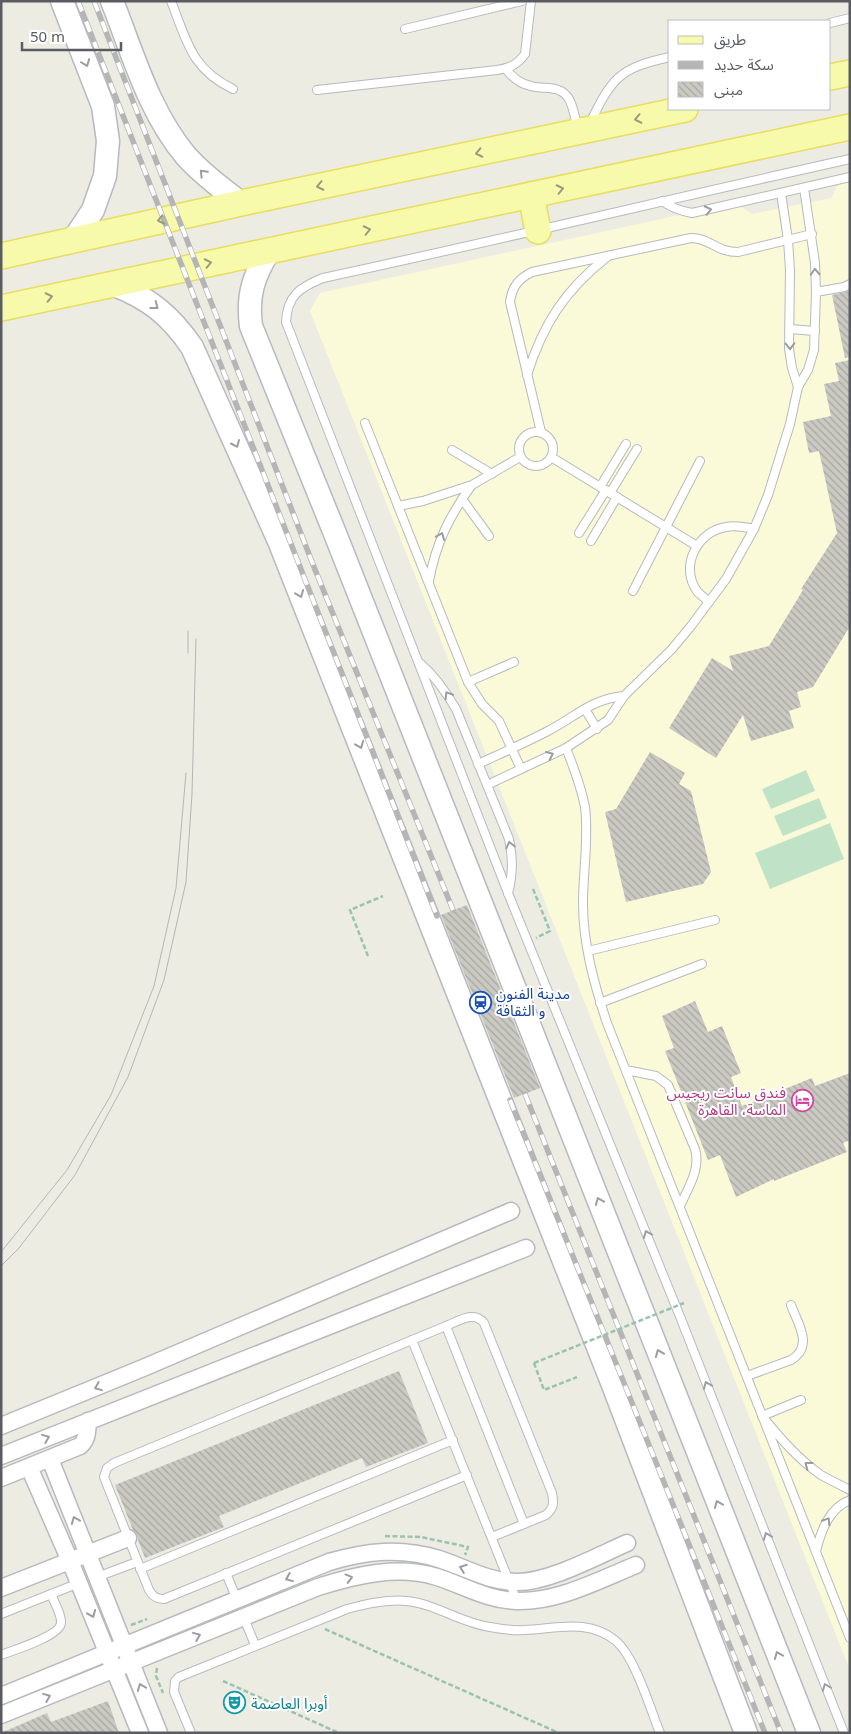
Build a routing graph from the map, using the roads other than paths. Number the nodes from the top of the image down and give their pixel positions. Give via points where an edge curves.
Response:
1 (62, 1) edge
2 (112, 1) edge
3 (171, 1) edge
4 (522, 1) edge
5 (531, 1) edge
6 (850, 18) edge
7 (831, 22) edge
8 (405, 29) dead end
9 (668, 58) edge
10 (506, 69) junction
11 (850, 73) edge
12 (831, 77) edge
13 (233, 89) dead end
14 (317, 90) dead end
15 (680, 110) edge
16 (850, 127) edge
17 (582, 131) junction
18 (850, 159) edge
19 (850, 177) edge
20 (804, 188) junction
21 (781, 193) junction
22 (531, 195) junction
23 (662, 201) junction
24 (241, 203) junction
25 (538, 231) junction
26 (812, 234) junction
27 (74, 239) junction
28 (788, 240) junction
29 (269, 251) junction
30 (1, 256) edge
31 (609, 256) junction
32 (112, 284) junction
33 (850, 284) edge
34 (816, 292) junction
35 (1, 308) edge
36 (790, 329) junction
37 (815, 331) junction
38 (527, 376) junction
39 (798, 387) junction
40 (366, 423) dead end
41 (540, 432) junction
42 (626, 444) dead end
43 (637, 449) dead end
44 (452, 450) dead end
45 (520, 457) junction
46 (551, 457) junction
47 (700, 461) dead end
48 (492, 474) junction
49 (472, 485) junction
50 (608, 492) junction
51 (462, 499) junction
52 (398, 506) junction
53 (666, 527) junction
54 (754, 529) junction
55 (579, 533) dead end
56 (489, 536) dead end
57 (591, 541) dead end
58 (696, 546) junction
59 (429, 583) junction
60 (633, 590) dead end
61 (709, 602) junction
62 (418, 661) junction
63 (514, 662) dead end
64 (468, 682) junction
65 (624, 696) junction
66 (585, 709) junction
67 (597, 729) junction
68 (566, 748) junction
69 (512, 749) junction
70 (478, 764) junction
71 (521, 769) junction
72 (487, 785) junction
73 (508, 893) junction
74 (715, 920) dead end
75 (588, 951) junction
76 (702, 964) dead end
77 (600, 1003) junction
78 (626, 1070) junction
79 (680, 1206) junction
80 (511, 1211) dead end
81 (526, 1248) dead end
82 (790, 1305) dead end
83 (446, 1326) junction
84 (412, 1340) junction
85 (143, 1368) junction
86 (747, 1376) junction
87 (155, 1394) junction
88 (801, 1400) dead end
89 (762, 1416) junction
90 (88, 1421) junction
91 (1, 1426) edge
92 (452, 1440) junction
93 (1, 1456) edge
94 (50, 1458) junction
95 (29, 1467) junction
96 (466, 1475) junction
97 (1, 1478) edge
98 (850, 1490) edge
99 (850, 1500) edge
100 (524, 1524) junction
101 (128, 1538) junction
102 (492, 1538) junction
103 (627, 1543) dead end
104 (816, 1551) junction
105 (88, 1554) junction
106 (70, 1561) junction
107 (139, 1565) junction
108 (636, 1565) dead end
109 (226, 1574) junction
110 (98, 1577) junction
111 (509, 1581) junction
112 (79, 1583) junction
113 (1, 1588) edge
114 (51, 1594) junction
115 (236, 1600) junction
116 (517, 1601) junction
117 (1, 1614) edge
118 (244, 1618) junction
119 (850, 1638) edge
120 (124, 1645) junction
121 (255, 1645) junction
122 (108, 1652) junction
123 (1, 1655) edge
124 (132, 1663) junction
125 (115, 1670) junction
126 (1, 1696) edge
127 (1, 1715) edge
128 (140, 1733) edge
129 (159, 1733) edge
130 (191, 1733) edge
131 (660, 1733) edge
132 (746, 1733) edge
133 (809, 1733) edge
134 (844, 1733) edge

1 -> 27 street via 103,106 108,141 105,176 93,210
24 -> 2 street via 212,182 165,127
3 - 13 lane via 194,57 204,71
4 - 8 lane
5 - 10 lane via 525,54
6 - 7 lane
9 - 17 lane via 640,65 619,76
10 - 14 lane
10 - 17 lane via 516,80 528,86 563,92 572,104
11 - 12 main road
15 -> 17 main road
22 -> 16 main road
17 -> 24 main road
18 - 23 lane
19 - 20 lane
20 - 21 lane
20 - 26 lane
23 -> 21 lane via 671,208 692,213
21 - 28 lane
22 - 25 main road
29 -> 22 main road
23 - 25 lane
24 -> 27 main road
25 - 62 lane via 322,278 298,291 287,310 286,322
26 - 28 lane
34 -> 26 lane
27 - 30 main road
28 - 31 lane via 728,252 705,240 691,238
28 - 36 lane
32 -> 29 main road
133 -> 29 street via 251,326 252,285
31 - 38 lane via 589,271 557,308 544,329
31 - 38 lane via 532,272 516,283 510,302
35 -> 32 main road
32 -> 132 street via 150,301 166,314 192,347 279,540 613,1385
33 - 34 lane
34 - 37 lane
36 - 37 lane
36 -> 39 lane via 789,349
37 - 39 lane via 808,370
38 - 41 lane
39 - 54 lane via 780,460
40 - 52 lane
41 - 45 lane via 524,436 519,446
41 - 46 lane via 553,444
42 - 50 lane
43 - 50 lane
44 - 48 lane
45 - 46 lane via 534,467 545,464
45 - 48 lane
46 - 50 lane
47 - 53 lane
48 - 49 lane
49 - 51 lane
49 - 52 lane
50 - 53 lane
50 - 55 lane
50 - 57 lane
51 - 56 lane
59 -> 51 lane via 438,542
52 - 59 lane
53 - 58 lane
53 - 60 lane
54 - 58 lane via 718,528
54 - 61 lane
58 - 61 lane via 692,556 692,579 697,590
59 - 64 lane
61 - 65 lane via 672,649
70 -> 62 lane via 446,691
62 - 73 lane
63 - 64 lane
64 - 69 lane via 482,704 499,721
65 - 66 lane via 610,697
65 - 67 lane via 608,720
66 - 67 lane
66 - 69 lane
67 - 68 lane
71 -> 68 lane
68 - 75 lane via 579,780 585,808 583,904
69 - 70 lane
69 - 71 lane
70 - 72 lane
71 - 72 lane
73 -> 72 lane via 512,876 509,839
134 -> 73 lane
74 - 75 lane
75 - 77 lane
76 - 77 lane
77 - 78 lane
78 - 79 lane
78 - 79 lane via 656,1076 668,1085 697,1154 697,1165
79 - 86 lane
80 - 85 street
81 - 87 street
82 - 86 lane via 803,1336 801,1350 791,1360
83 - 84 lane
83 - 100 lane
83 - 100 lane via 474,1316 484,1323 552,1493 552,1510
84 - 92 lane
84 - 101 lane via 110,1465 105,1472 106,1483
85 - 87 street via 156,1378
85 -> 91 street
86 - 89 lane
87 - 90 street
88 - 89 lane
98 -> 89 lane via 799,1458
89 - 104 lane
93 -> 90 street
90 - 94 street via 87,1437 82,1444
92 - 96 lane
92 - 107 lane
94 - 95 street
105 -> 94 street
95 - 97 street
95 - 106 street
96 - 102 lane
96 - 109 lane
104 -> 99 lane via 830,1516
100 - 102 lane
101 - 105 street
101 - 107 lane
102 - 111 lane
103 - 111 street via 553,1575 536,1580
104 - 119 lane
105 - 106 street
105 - 110 street
106 - 112 street
106 - 113 street
107 - 109 lane via 152,1595 160,1599
107 - 110 lane
108 - 116 street via 555,1595
109 - 115 lane
110 - 120 street
111 -> 115 street via 438,1559 378,1551 329,1562
111 - 116 lane
112 - 114 lane
112 -> 122 street
114 - 117 lane
114 - 123 lane via 61,1619 59,1629
115 - 120 street
118 -> 116 street via 325,1585 384,1572 413,1572 437,1577 479,1594
118 - 121 lane
124 -> 118 street
120 - 122 street
120 - 124 street
121 - 130 lane via 185,1673 175,1681 174,1692
121 - 131 lane via 347,1609 384,1602 423,1604 487,1627 507,1630 590,1627 607,1634 624,1650
122 - 125 street
122 - 126 street
124 - 125 street
129 -> 124 street
127 -> 125 street
125 - 128 street

